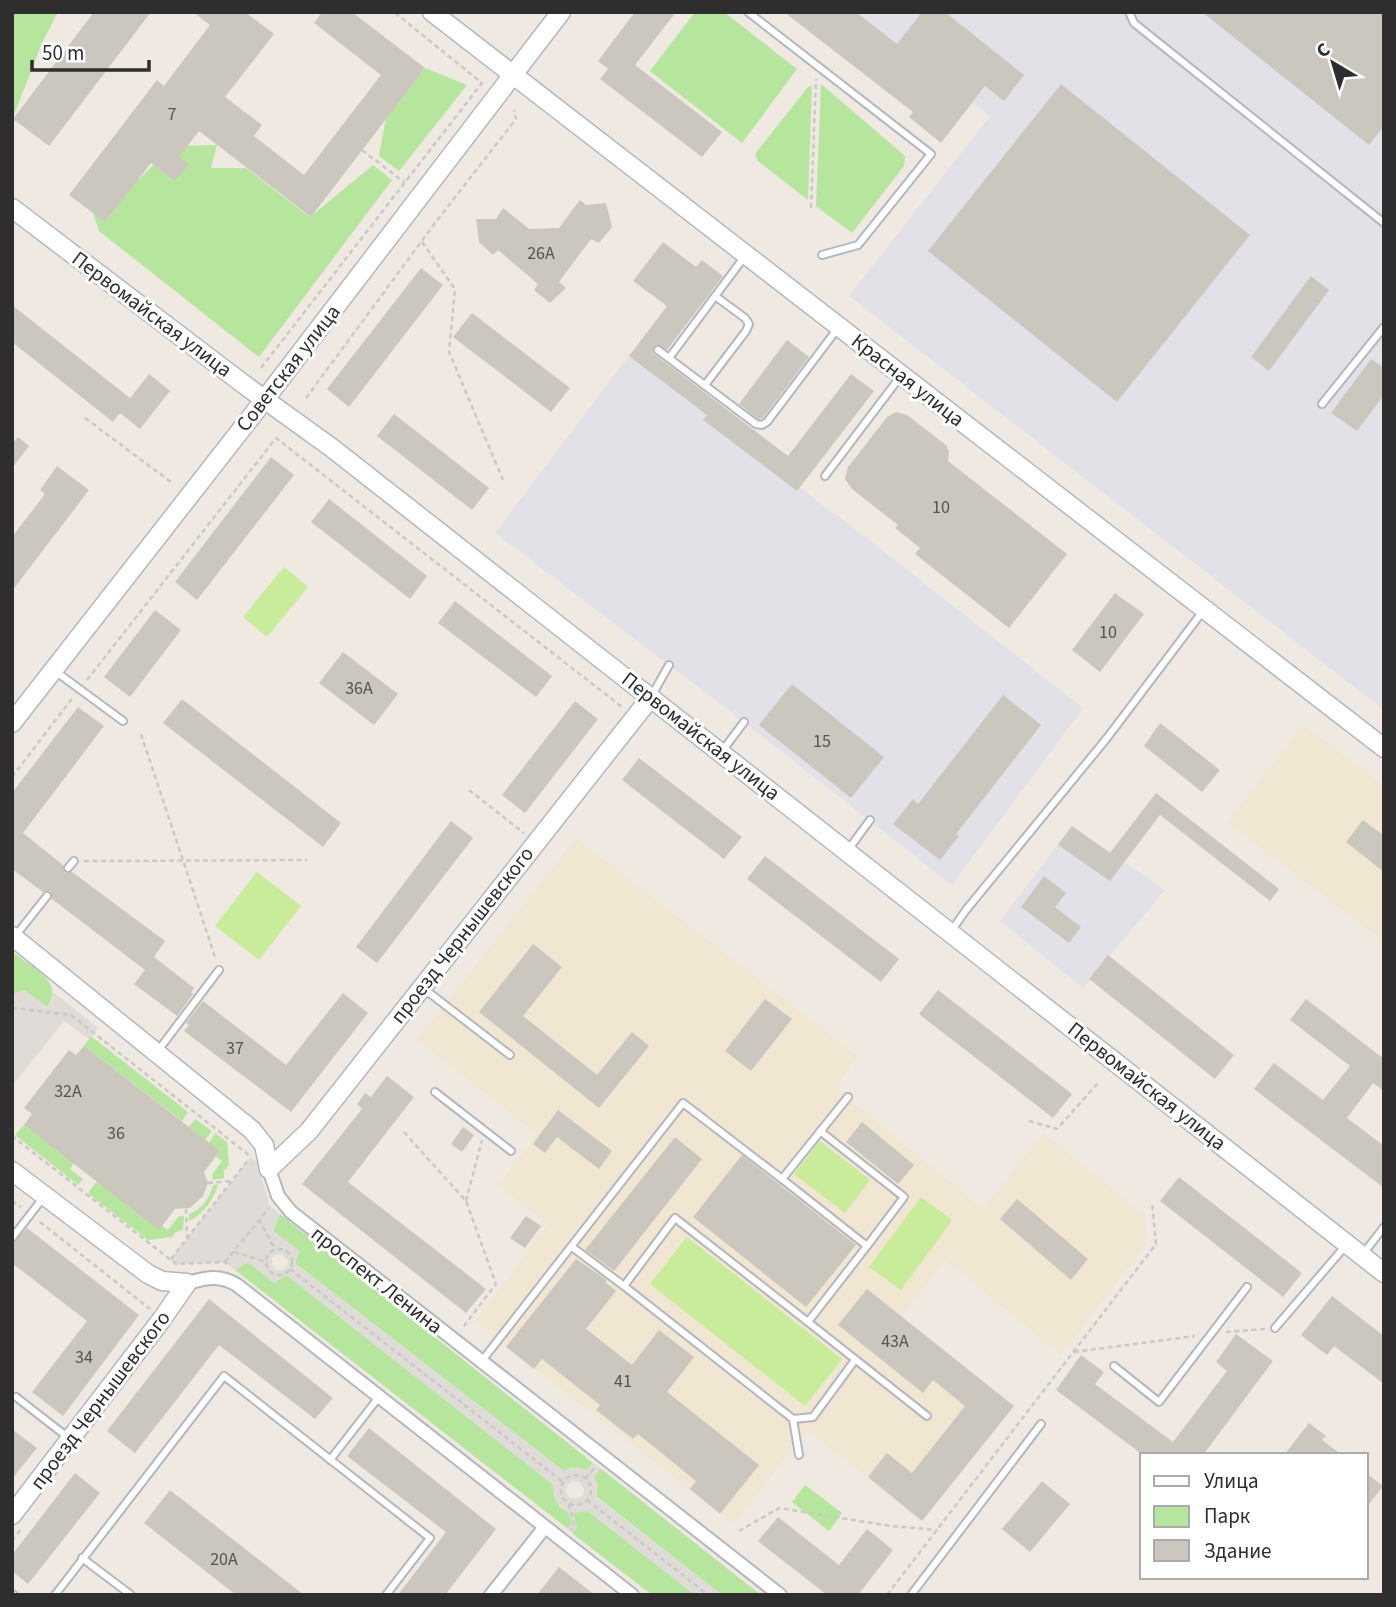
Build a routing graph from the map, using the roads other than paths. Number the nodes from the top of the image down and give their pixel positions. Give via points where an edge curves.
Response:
1 (432, 12) edge
2 (561, 12) edge
3 (748, 12) edge
4 (1129, 12) edge
5 (512, 74) junction
6 (12, 208) edge
7 (1384, 223) edge
8 (746, 255) junction
9 (822, 255) dead end
10 (716, 296) junction
11 (839, 327) junction
12 (1384, 327) edge
13 (658, 350) dead end
14 (669, 358) junction
15 (901, 375) junction
16 (705, 385) junction
17 (265, 399) junction
18 (1322, 404) dead end
19 (825, 477) dead end
20 (1204, 610) junction
21 (669, 665) dead end
22 (54, 670) junction
23 (651, 697) junction
24 (123, 721) dead end
25 (744, 722) dead end
26 (12, 723) edge
27 (1384, 748) edge
28 (722, 752) junction
29 (870, 821) dead end
30 (847, 850) junction
31 (74, 861) road end
32 (68, 868) dead end
33 (47, 896) dead end
34 (951, 932) junction
35 (13, 937) edge
36 (219, 970) road end
37 (422, 987) junction
38 (157, 1053) junction
39 (510, 1055) dead end
40 (435, 1092) dead end
41 (848, 1097) dead end
42 (820, 1131) junction
43 (512, 1151) dead end
44 (269, 1169) junction
45 (12, 1171) edge
46 (782, 1179) junction
47 (44, 1196) junction
48 (1384, 1227) edge
49 (12, 1238) edge
50 (867, 1246) junction
51 (572, 1247) junction
52 (1354, 1250) junction
53 (1384, 1273) edge
54 (187, 1283) junction
55 (624, 1286) junction
56 (1247, 1287) dead end
57 (808, 1322) junction
58 (1275, 1328) road end
59 (855, 1360) junction
60 (481, 1362) junction
61 (1114, 1366) dead end
62 (16, 1397) dead end
63 (379, 1397) junction
64 (927, 1416) dead end
65 (793, 1419) junction
66 (1041, 1424) dead end
67 (71, 1439) junction
68 (799, 1455) dead end
69 (330, 1460) junction
70 (12, 1516) edge
71 (545, 1527) junction
72 (82, 1558) junction
73 (55, 1595) edge
74 (131, 1595) edge
75 (386, 1595) edge
76 (491, 1595) edge
77 (632, 1595) edge
78 (780, 1595) edge
79 (911, 1595) edge

1 - 5 street, Красная улица
2 - 5 street, Советская улица
3 - 9 lane via 931,154 858,245
4 - 7 lane via 1134,23
5 - 8 street, Красная улица
5 - 17 street, Советская улица
6 - 17 street, Первомайская улица
8 - 10 lane
8 - 11 street, Красная улица
10 - 14 lane
10 - 16 lane via 749,324
11 - 15 street, Красная улица
11 - 16 lane via 762,425
12 - 18 lane
13 - 14 lane
14 - 16 lane
15 - 19 lane
15 - 20 street, Красная улица
17 - 22 street, Советская улица
17 - 23 street, Первомайская улица
20 - 27 street, Красная улица
20 - 34 lane
21 - 23 lane
22 - 24 lane
22 - 26 street, Советская улица
23 - 28 street, Первомайская улица
23 - 37 street, проезд Чернышевского
25 - 28 lane
28 - 30 street, Первомайская улица
29 - 30 lane
30 - 34 street, Первомайская улица
31 - 32 lane
33 - 35 lane
34 - 52 street, Первомайская улица
35 - 38 street, проспект Ленина
36 - 38 lane
37 - 39 lane
37 - 44 street, проезд Чернышевского via 309,1132
38 - 44 street, проспект Ленина via 252,1130 264,1145
40 - 43 lane
41 - 42 lane
42 - 46 lane
42 - 50 lane via 904,1197
44 - 60 street, проспект Ленина via 278,1196 291,1212
45 - 47 street
46 - 50 lane
46 - 51 lane via 683,1103
47 - 49 lane
47 - 54 street via 148,1274
48 - 52 lane
50 - 57 lane
51 - 55 lane
51 - 60 lane
52 - 53 street, Первомайская улица
52 - 58 lane
54 - 63 street via 225,1278
54 - 67 street, проезд Чернышевского
55 - 57 lane via 675,1218
55 - 65 lane
56 - 61 lane via 1159,1402
57 - 59 lane
59 - 64 lane
59 - 65 lane via 813,1416
60 - 78 street, проспект Ленина
62 - 67 lane
63 - 69 lane
63 - 71 street
65 - 68 lane
66 - 79 lane
67 - 70 street, проезд Чернышевского
69 - 72 lane via 224,1376
69 - 75 lane via 430,1538
71 - 76 street
71 - 77 street
72 - 73 lane
72 - 74 lane

